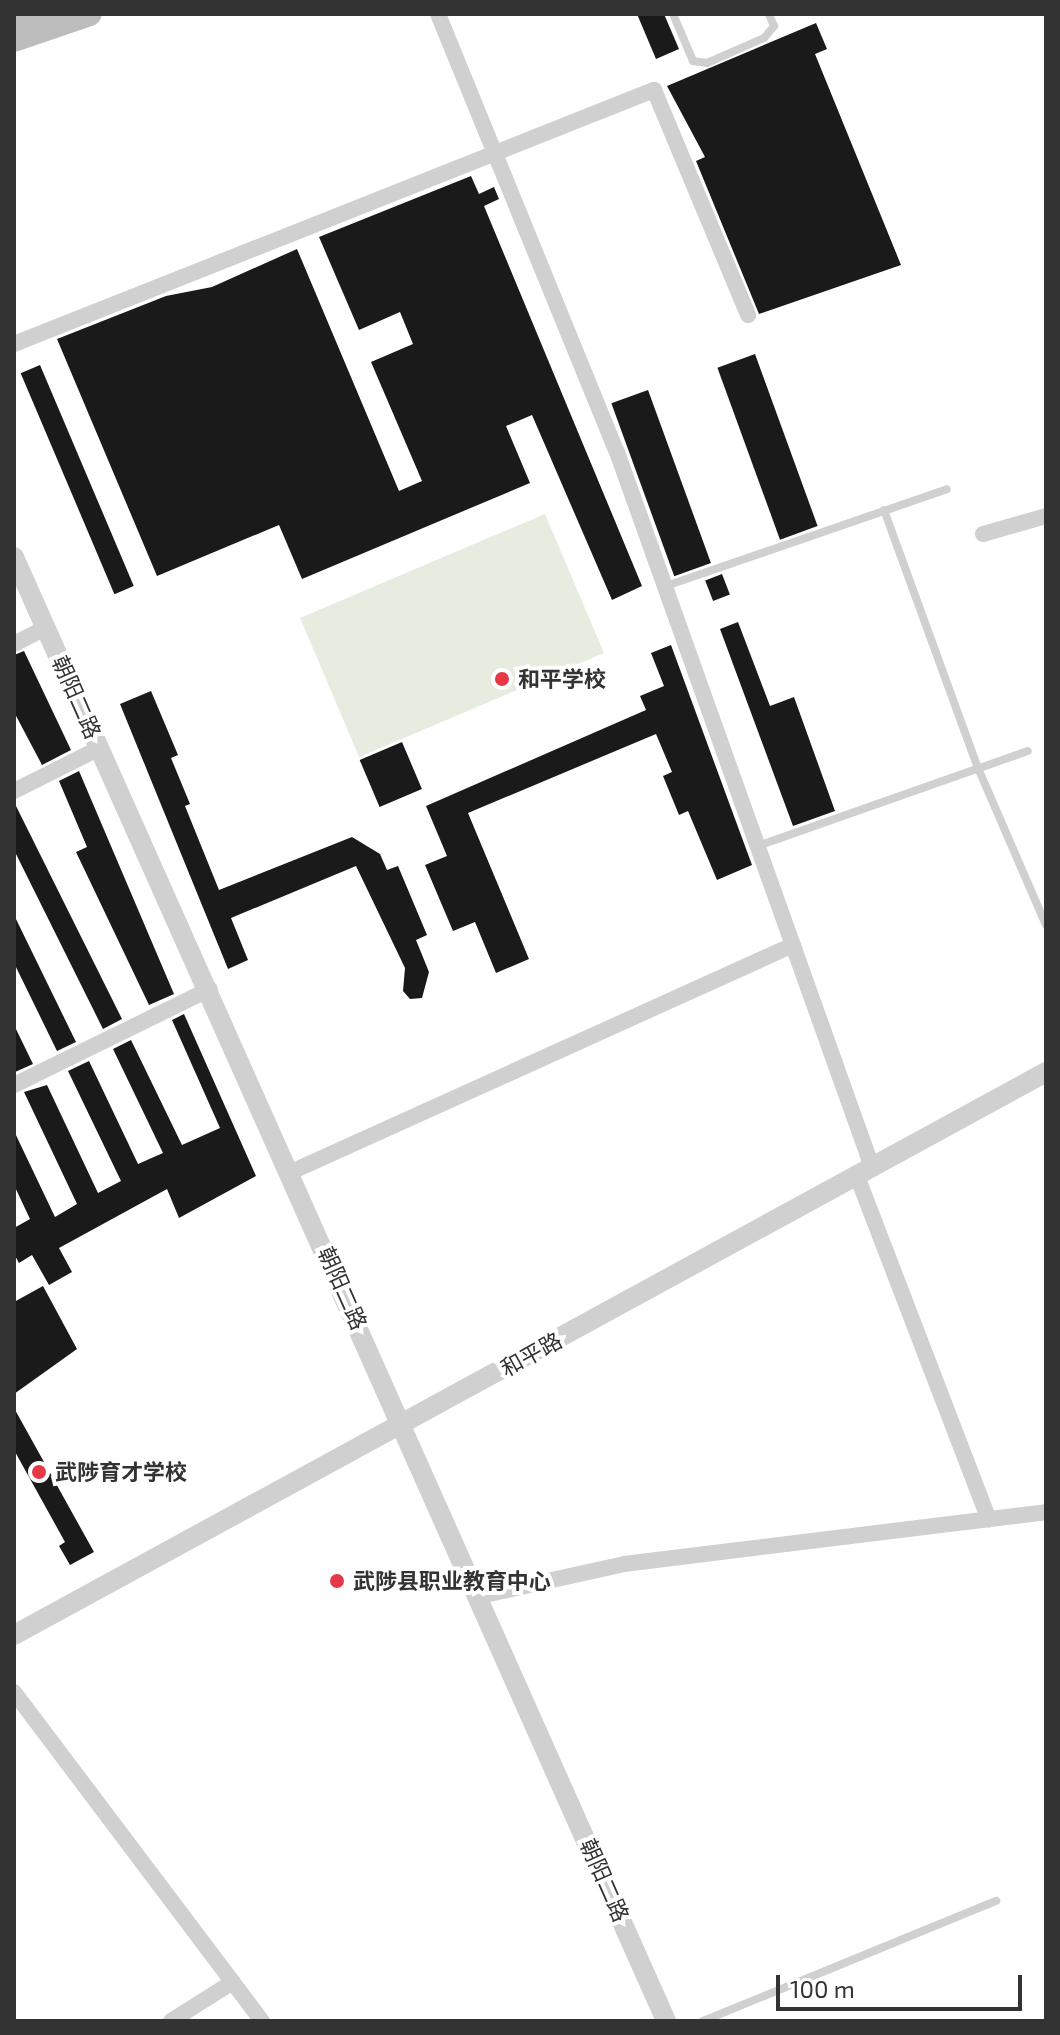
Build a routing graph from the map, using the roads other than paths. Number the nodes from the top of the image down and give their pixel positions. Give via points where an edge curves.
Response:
1 (38, 14) edge
2 (90, 14) edge
3 (438, 14) edge
4 (673, 14) edge
5 (769, 14) edge
6 (14, 22) edge
7 (14, 40) edge
8 (495, 154) junction
9 (748, 315) dead end
10 (14, 344) edge
11 (947, 489) dead end
12 (884, 510) junction
13 (1046, 516) edge
14 (983, 534) dead end
15 (14, 557) edge
16 (666, 586) junction
17 (46, 628) junction
18 (14, 644) edge
19 (100, 748) junction
20 (1028, 751) dead end
21 (978, 768) junction
22 (14, 791) edge
23 (758, 846) junction
24 (1046, 925) edge
25 (793, 945) junction
26 (210, 989) junction
27 (1046, 1072) edge
28 (14, 1085) edge
29 (291, 1172) junction
30 (865, 1172) junction
31 (404, 1423) junction
32 (1046, 1512) edge
33 (989, 1519) junction
34 (480, 1596) junction
35 (14, 1635) edge
36 (14, 1692) edge
37 (996, 1901) dead end
38 (233, 1982) junction
39 (171, 2021) edge
40 (262, 2021) edge
41 (666, 2021) edge
42 (703, 2021) edge

1 - 6 main road
2 - 7 main road
3 - 8 street
4 - 5 lane via 693,61 707,63 764,38 774,26
8 - 9 street via 654,90
8 - 10 street
8 - 16 street
11 - 12 lane
12 - 16 lane
12 - 21 lane
13 - 14 street
15 - 17 street, 朝阳二路
16 - 23 street
17 - 18 street
17 - 19 street, 朝阳二路
19 - 22 street
19 - 26 street, 朝阳二路
20 - 21 lane
21 - 23 lane
21 - 24 lane
23 - 25 street
25 - 29 street
25 - 30 street
26 - 28 street
26 - 29 street, 朝阳二路
27 - 30 street, 和平路
29 - 31 street, 朝阳二路
30 - 31 street, 和平路
30 - 33 street
31 - 34 street, 朝阳二路
31 - 35 street, 和平路
32 - 33 street
33 - 34 street via 624,1564
34 - 41 street, 朝阳二路
36 - 38 street
37 - 42 lane
38 - 39 street
38 - 40 street

